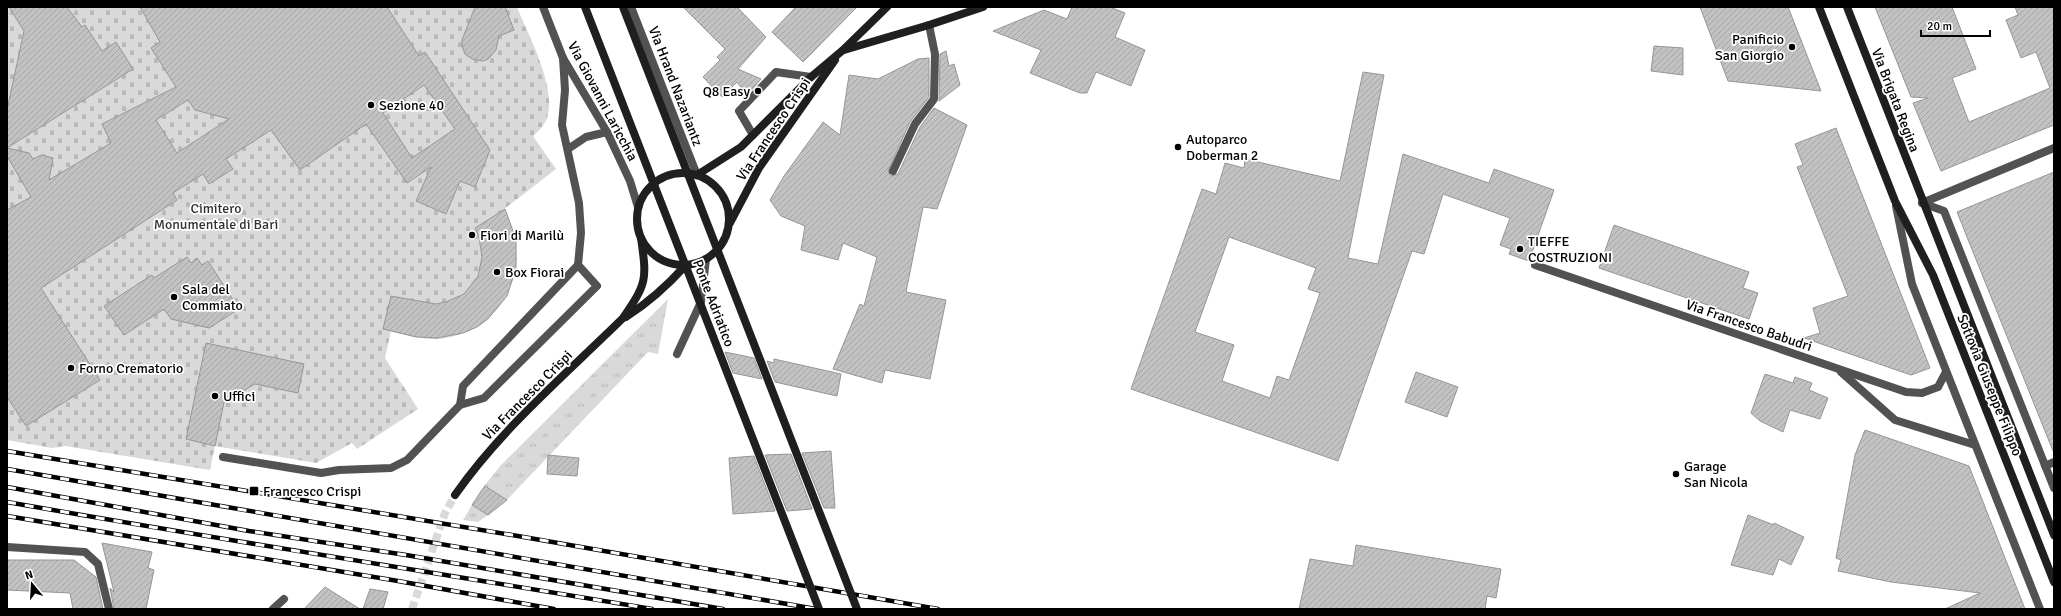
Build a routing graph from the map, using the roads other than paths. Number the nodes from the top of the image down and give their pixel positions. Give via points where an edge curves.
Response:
1 (543, 7) edge
2 (585, 7) edge
3 (623, 7) edge
4 (631, 7) edge
5 (887, 7) edge
6 (983, 7) edge
7 (1819, 7) edge
8 (1847, 7) edge
9 (929, 26) junction
10 (843, 50) junction
11 (563, 58) junction
12 (811, 77) junction
13 (607, 132) junction
14 (753, 135) junction
15 (2054, 148) edge
16 (568, 149) junction
17 (893, 171) dead end
18 (697, 175) junction
19 (1895, 201) junction
20 (1922, 202) junction
21 (638, 207) junction
22 (729, 225) junction
23 (641, 238) junction
24 (706, 259) junction
25 (578, 265) junction
26 (685, 266) junction
27 (1535, 266) dead end
28 (623, 318) junction
29 (677, 354) dead end
30 (1839, 370) junction
31 (1946, 372) junction
32 (460, 405) junction
33 (1975, 445) junction
34 (223, 457) dead end
35 (2054, 462) edge
36 (2045, 466) junction
37 (2054, 488) edge
38 (454, 495) tunnel mouth
39 (2054, 535) edge
40 (7, 547) edge
41 (2054, 582) edge
42 (284, 600) dead end
43 (110, 609) edge
44 (273, 609) edge
45 (819, 609) edge
46 (857, 609) edge
47 (2040, 609) edge

1 - 11 street, Via Giovanni Laricchia
2 - 45 main road, Ponte Adriatico, bridge
3 - 46 main road, Ponte Adriatico, bridge
4 - 18 street, Via Hrand Nazariantz
5 - 10 main road, Via Francesco Crispi
6 - 9 main road
7 - 19 main road
8 - 20 main road, Via Brigata Regina
9 - 10 main road
9 - 17 street via 935,54 934,99 915,124
10 - 12 main road, Via Francesco Crispi
10 - 22 main road, Via Francesco Crispi via 759,168
11 - 13 street, Via Giovanni Laricchia
11 - 16 street via 565,90 562,125
12 - 14 main road, Via Francesco Crispi
12 - 14 street via 776,72 739,111
13 - 16 street via 586,137
13 - 21 street, Via Giovanni Laricchia via 630,181
14 - 18 main road, Via Francesco Crispi via 741,147
15 - 20 street
16 - 25 street via 579,203 581,232
18 - 21 main road via 681,173 660,180 648,190
18 - 22 main road via 708,180 722,193 729,211
19 - 31 street via 1912,284
19 - 41 main road, Sottovia Giuseppe Filippo via 1933,275
20 - 36 street via 1944,211
20 - 39 main road, Sottovia Giuseppe Filippo
21 - 23 main road via 638,228
22 - 24 main road via 720,248
23 - 26 main road via 656,256 672,265
23 - 28 main road via 645,279 640,294
24 - 26 main road
24 - 29 street via 701,302
25 - 32 street via 463,386
25 - 32 street via 597,286 484,398
26 - 28 main road via 663,290
27 - 30 street, Via Francesco Babudri
28 - 38 main road, Via Francesco Crispi via 494,444
30 - 31 street, Via Francesco Babudri via 1906,392 1922,393 1938,387
30 - 33 street via 1895,420
31 - 33 street
32 - 34 street via 406,460 391,468 321,473
33 - 47 street
35 - 36 street
36 - 37 street
40 - 43 street via 85,552 98,564
42 - 44 street

